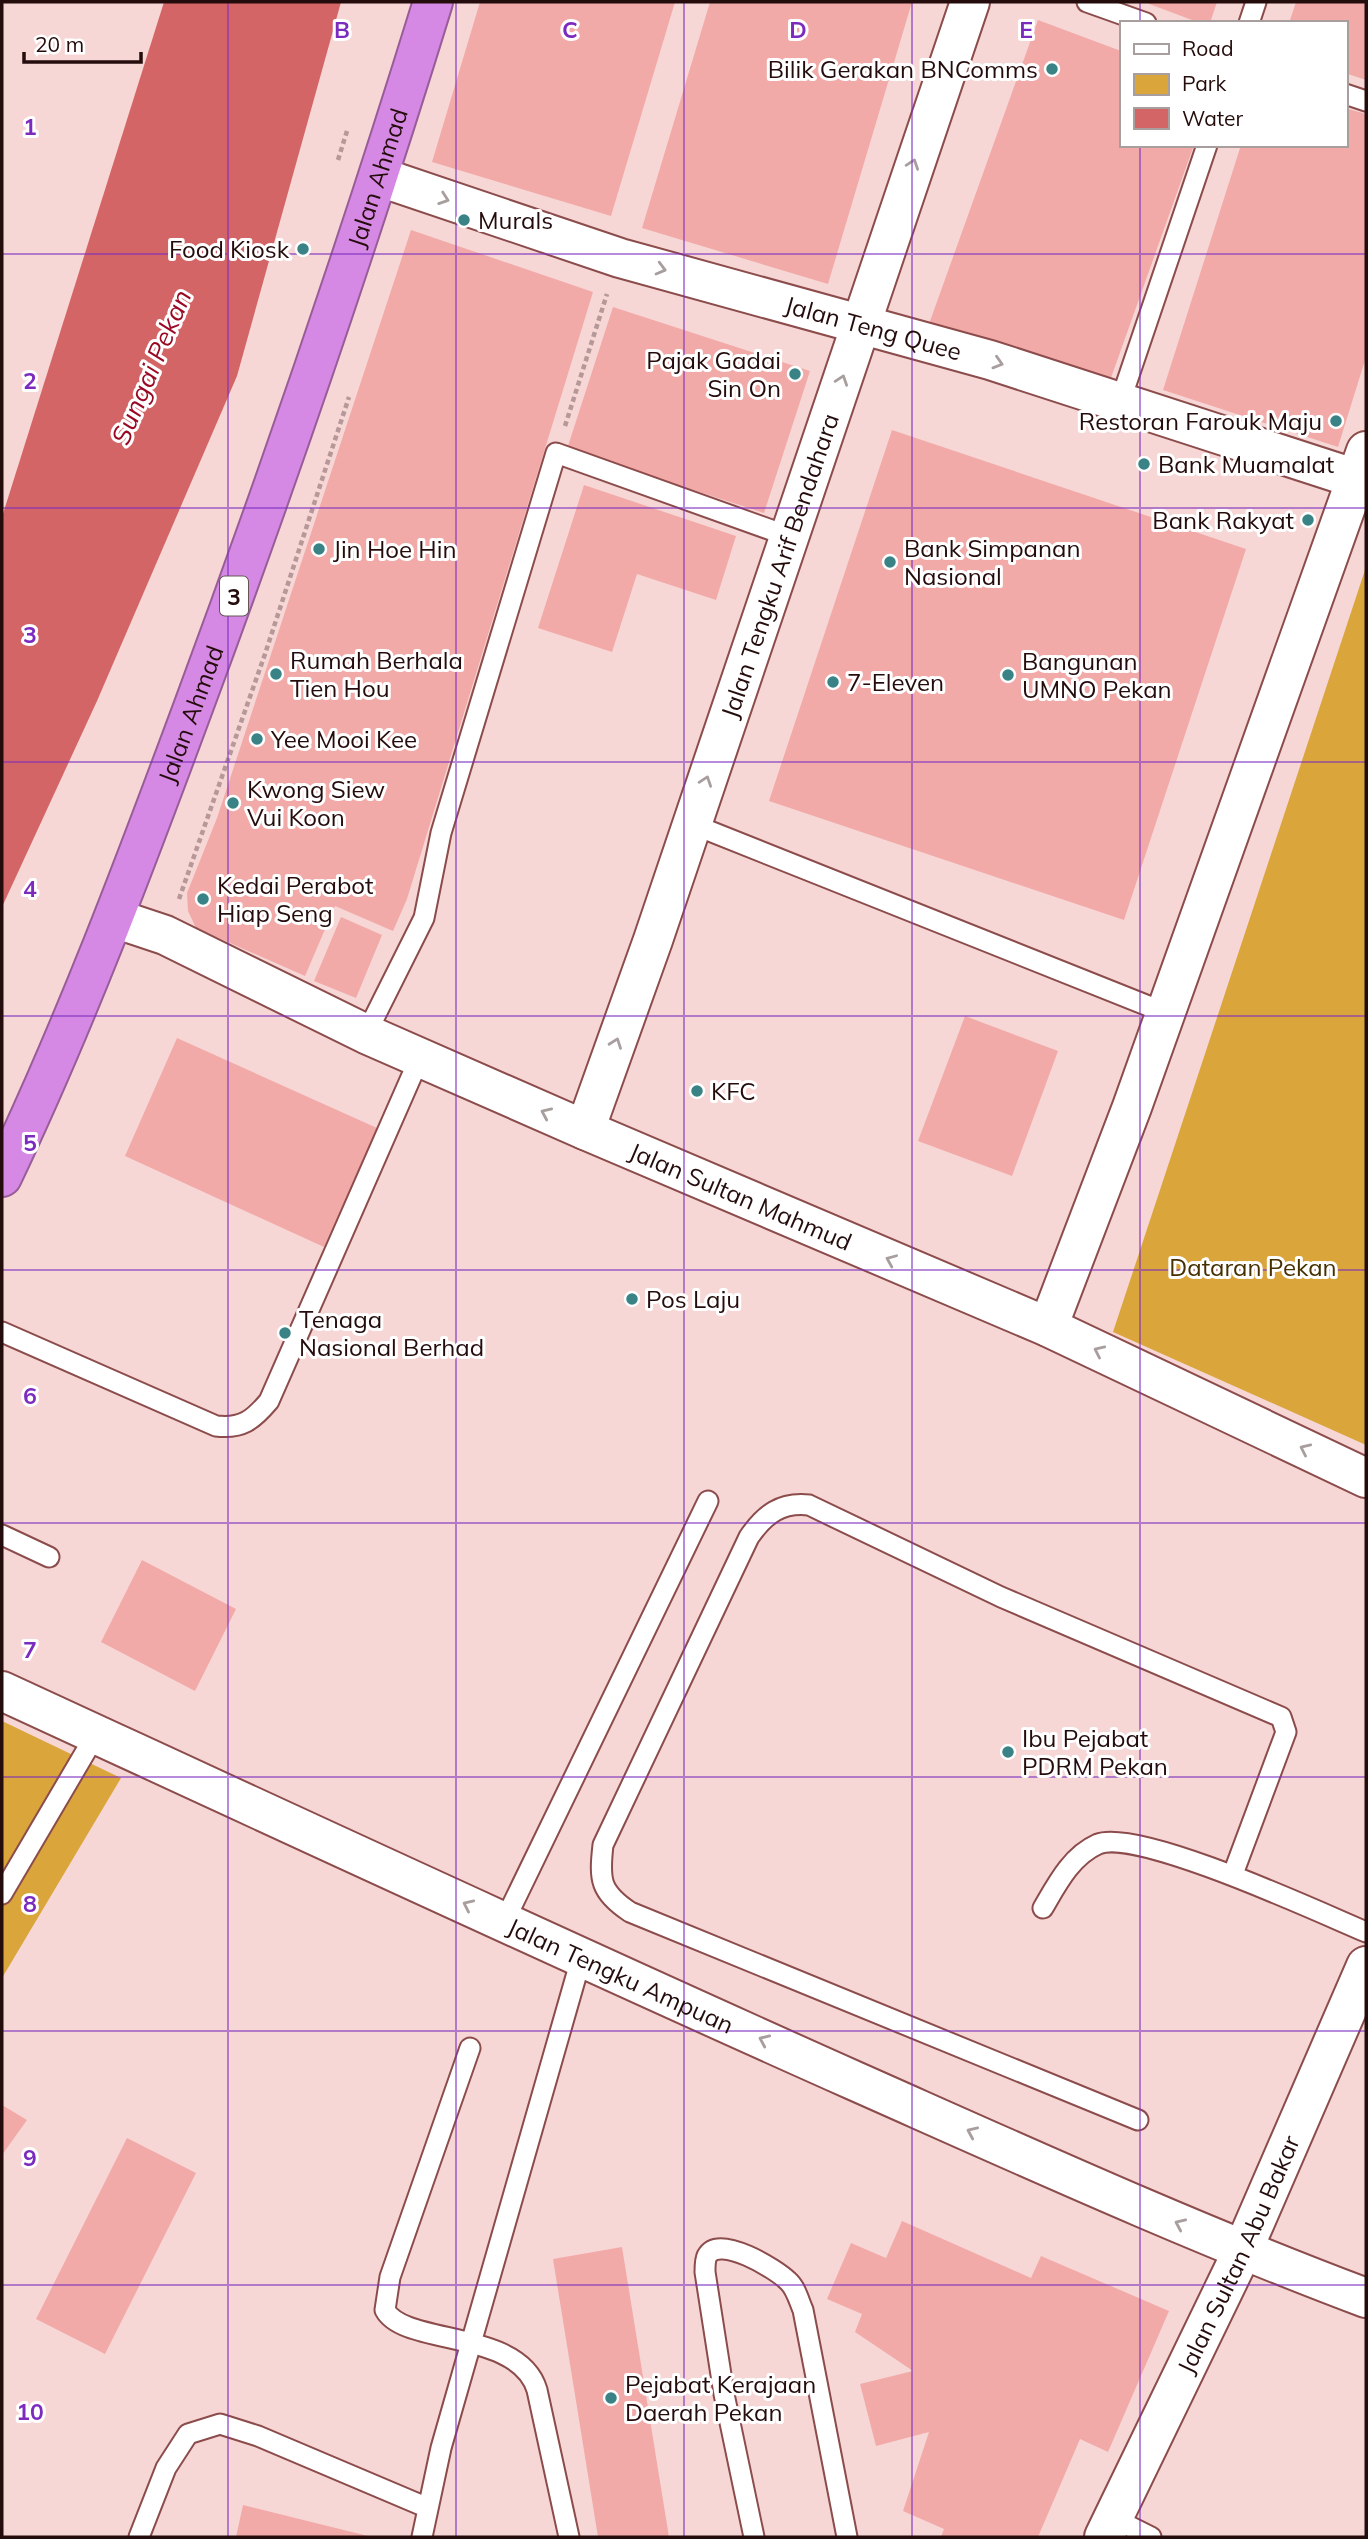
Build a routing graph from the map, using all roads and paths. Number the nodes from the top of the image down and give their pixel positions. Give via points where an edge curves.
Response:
1 (433, 2) edge
2 (970, 2) edge
3 (1087, 2) edge
4 (1256, 2) edge
5 (1140, 21) edge
6 (1250, 21) edge
7 (1347, 95) edge
8 (1366, 101) edge
9 (1206, 147) edge
10 (380, 177) junction
11 (620, 258) junction
12 (860, 324) junction
13 (352, 389) dead end
14 (1120, 401) junction
15 (556, 453) junction
16 (1363, 470) edge
17 (789, 536) junction
18 (692, 824) junction
19 (176, 906) dead end
20 (114, 918) junction
21 (1166, 1013) junction
22 (366, 1034) junction
23 (420, 1057) junction
24 (585, 1130) junction
25 (2, 1177) edge
26 (1048, 1327) junction
27 (2, 1332) edge
28 (1366, 1478) edge
29 (708, 1502) dead end
30 (2, 1535) edge
31 (49, 1557) dead end
32 (2, 1691) edge
33 (96, 1734) junction
34 (1233, 1874) junction
35 (2, 1894) edge
36 (1043, 1908) dead end
37 (504, 1922) junction
38 (1366, 1932) edge
39 (581, 1959) junction
40 (1366, 1966) edge
41 (470, 2048) dead end
42 (1139, 2120) dead end
43 (1242, 2252) junction
44 (1366, 2298) edge
45 (471, 2343) junction
46 (428, 2508) junction
47 (1109, 2528) edge
48 (139, 2537) edge
49 (422, 2537) edge
50 (569, 2537) edge
51 (754, 2537) edge
52 (847, 2537) edge
53 (1151, 2537) edge

1 - 10 highway, Jalan Ahmad / 3
12 -> 2 street, Jalan Tengku Arif Bendahara
3 - 5 lane
4 - 6 lane
7 - 8 lane
9 - 14 lane
10 -> 11 street, Jalan Teng Quee
10 - 20 highway, Jalan Ahmad / 3 via 257,536
11 -> 12 street, Jalan Teng Quee
11 - 15 path
12 -> 14 street, Jalan Teng Quee
17 -> 12 street, Jalan Tengku Arif Bendahara
13 - 19 path
14 - 16 street, Jalan Teng Quee
15 - 17 lane
15 - 22 lane via 441,833 424,918
16 - 21 street
18 -> 17 street, Jalan Tengku Arif Bendahara
18 - 21 lane
24 -> 18 street, Jalan Tengku Arif Bendahara
20 - 22 street, Jalan Sultan Mahmud via 166,935
20 - 25 highway, Jalan Ahmad / 3
21 - 26 street
22 - 23 street, Jalan Sultan Mahmud
24 -> 23 street, Jalan Sultan Mahmud
23 - 27 lane via 270,1401 255,1418 242,1426 216,1426
26 -> 24 street, Jalan Sultan Mahmud
28 -> 26 street, Jalan Sultan Mahmud
29 - 37 lane
30 - 31 lane
32 - 33 street, Jalan Tengku Ampuan
33 - 35 lane
37 -> 33 street, Jalan Tengku Ampuan
34 - 36 lane via 1125,1842 1101,1843 1085,1851 1065,1871
34 - 38 lane
34 - 42 lane via 1286,1732 1281,1717 1000,1597 809,1505 795,1503 767,1514 749,1537 603,1845 600,1868 604,1889 630,1912
37 - 39 street, Jalan Tengku Ampuan
43 -> 39 street, Jalan Tengku Ampuan
39 - 45 lane
40 - 43 street, Jalan Sultan Abu Bakar
41 - 45 lane via 390,2277 385,2310 394,2322
43 - 44 street, Jalan Tengku Ampuan
43 - 47 street, Jalan Sultan Abu Bakar
45 - 46 lane
45 - 50 lane via 522,2366 534,2379
46 - 48 lane via 220,2424 188,2434 166,2468
46 - 49 lane
47 - 53 lane
51 - 52 lane via 724,2395 705,2272 707,2256 726,2247 771,2267 791,2283 803,2310

